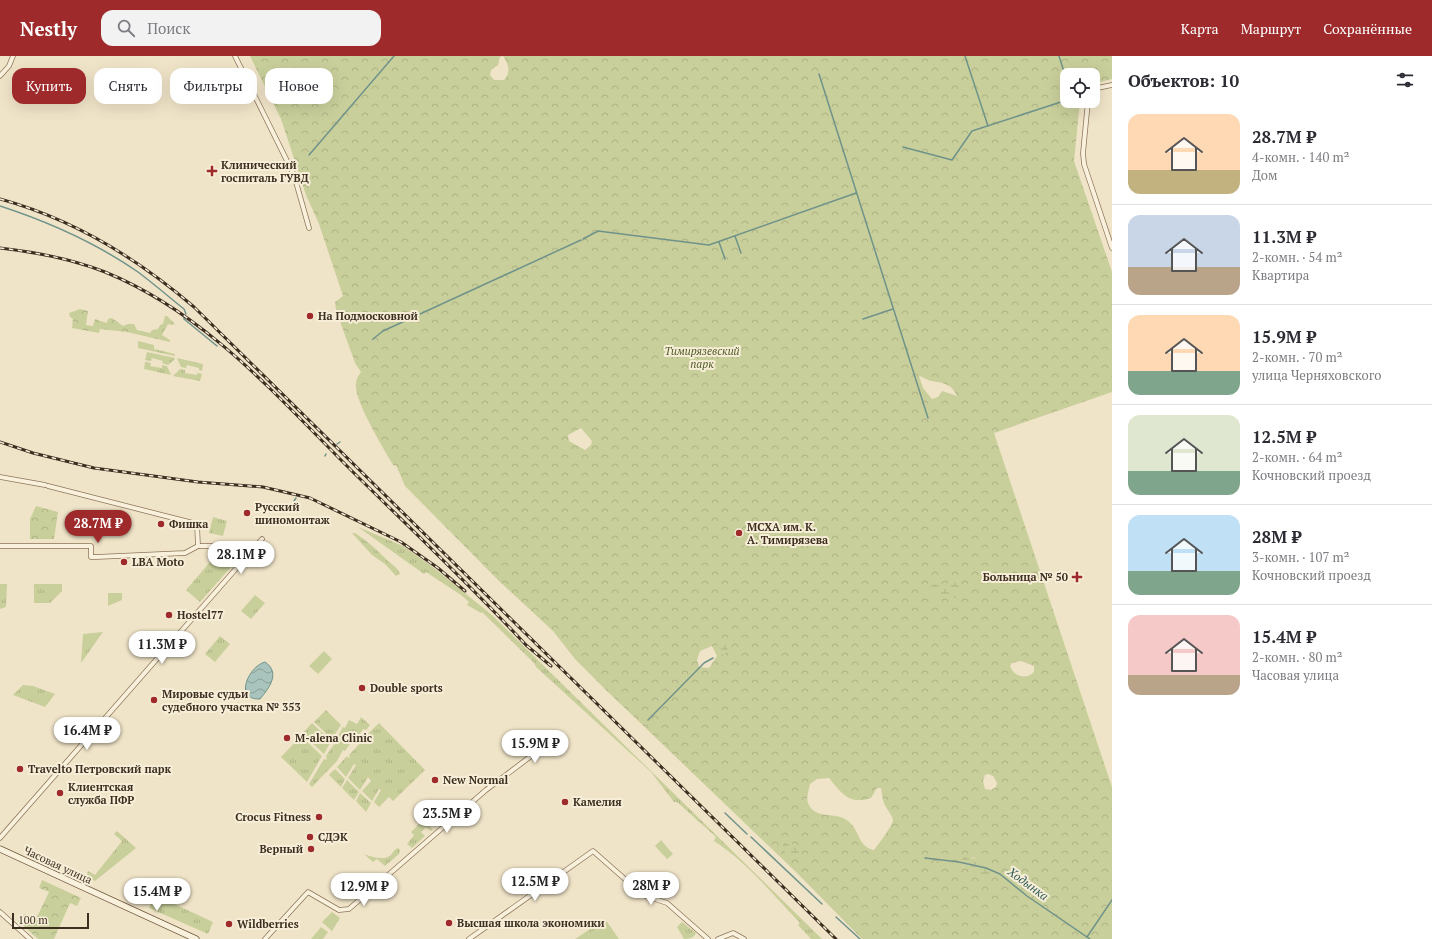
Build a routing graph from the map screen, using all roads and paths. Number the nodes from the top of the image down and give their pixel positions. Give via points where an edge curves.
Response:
1 (13, 56) edge
2 (235, 56) edge
3 (0, 76) edge
4 (1112, 85) edge
5 (1100, 88) edge
6 (1087, 108) edge
7 (308, 228) dead end
8 (1112, 248) edge
9 (0, 477) edge
10 (262, 539) dead end
11 (0, 546) edge
12 (198, 546) junction
13 (238, 566) junction
14 (547, 744) dead end
15 (0, 838) edge
16 (0, 849) edge
17 (0, 912) edge
18 (30, 939) edge
19 (196, 939) edge
20 (265, 939) edge
21 (469, 939) edge
22 (708, 939) edge
23 (718, 939) edge
24 (744, 939) edge

1 - 3 street via 9,66
2 - 7 street via 294,175
4 - 5 street
6 - 8 street via 1084,164
9 - 12 street via 47,486 197,524
10 - 13 street
11 - 12 street via 91,546 91,557 96,557 185,553
12 - 13 street via 216,546
13 - 15 street
14 - 20 street via 486,790 349,909 339,910 308,892
16 - 19 street, Часовая улица
17 - 18 street
21 - 22 street via 593,851 643,895 667,903
23 - 24 street via 729,934 737,934

